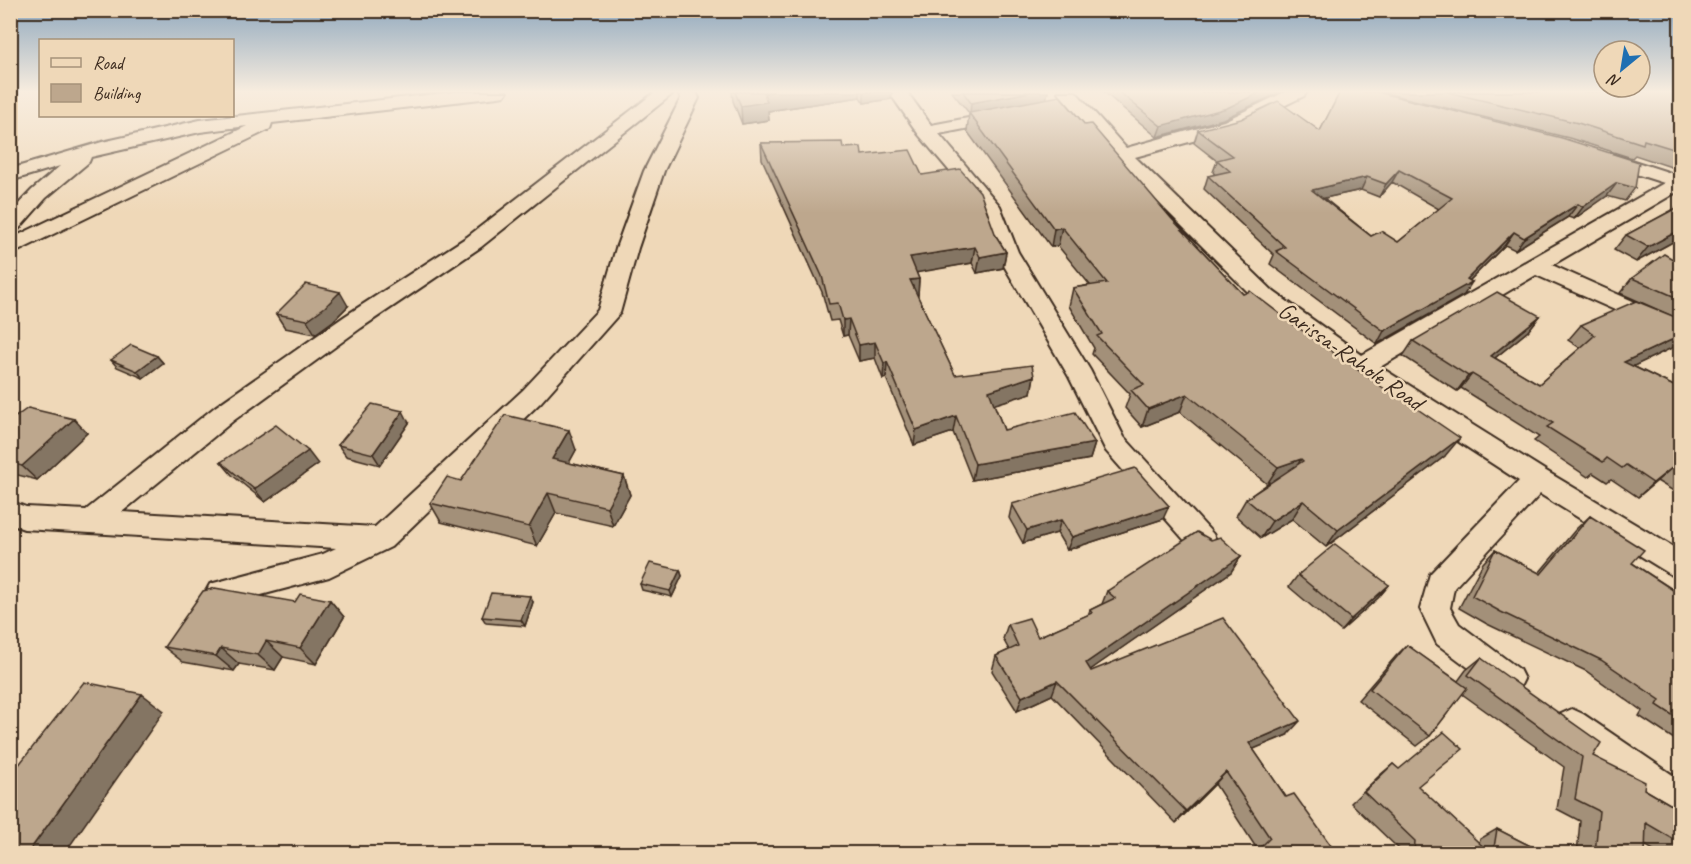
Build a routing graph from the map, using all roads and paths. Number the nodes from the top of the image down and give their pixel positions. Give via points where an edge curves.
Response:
1 (173, 132) edge
2 (248, 132) edge
3 (614, 132) edge
4 (673, 132) edge
5 (927, 132) edge
6 (1099, 132) edge
7 (1204, 132) edge
8 (1583, 151) edge
9 (88, 152) junction
10 (1122, 155) junction
11 (10, 175) edge
12 (10, 226) edge
13 (10, 248) edge
14 (1537, 267) junction
15 (1680, 331) edge
16 (1361, 368) junction
17 (1537, 479) junction
18 (10, 512) edge
19 (92, 521) junction
20 (381, 539) junction
21 (1203, 542) edge
22 (1680, 565) edge
23 (220, 593) edge
24 (1680, 800) edge

1 - 9 street
2 - 13 street
3 - 19 street via 474,242 352,322 224,414
4 - 20 street via 654,171 609,313 532,396
5 - 21 street via 990,206 1007,252 1081,376 1115,444
6 - 10 street, Garissa-Rahole Road
7 - 10 street
8 - 14 street via 1680,182
9 - 11 street
9 - 12 street via 39,194
10 - 16 street, Garissa-Rahole Road via 1266,297
14 - 15 street
14 - 16 street
16 - 17 street, Garissa-Rahole Road
17 - 22 street, Garissa-Rahole Road
17 - 24 street via 1440,583 1435,609 1448,634
18 - 19 street via 24,518
19 - 20 street
20 - 23 street via 330,566

